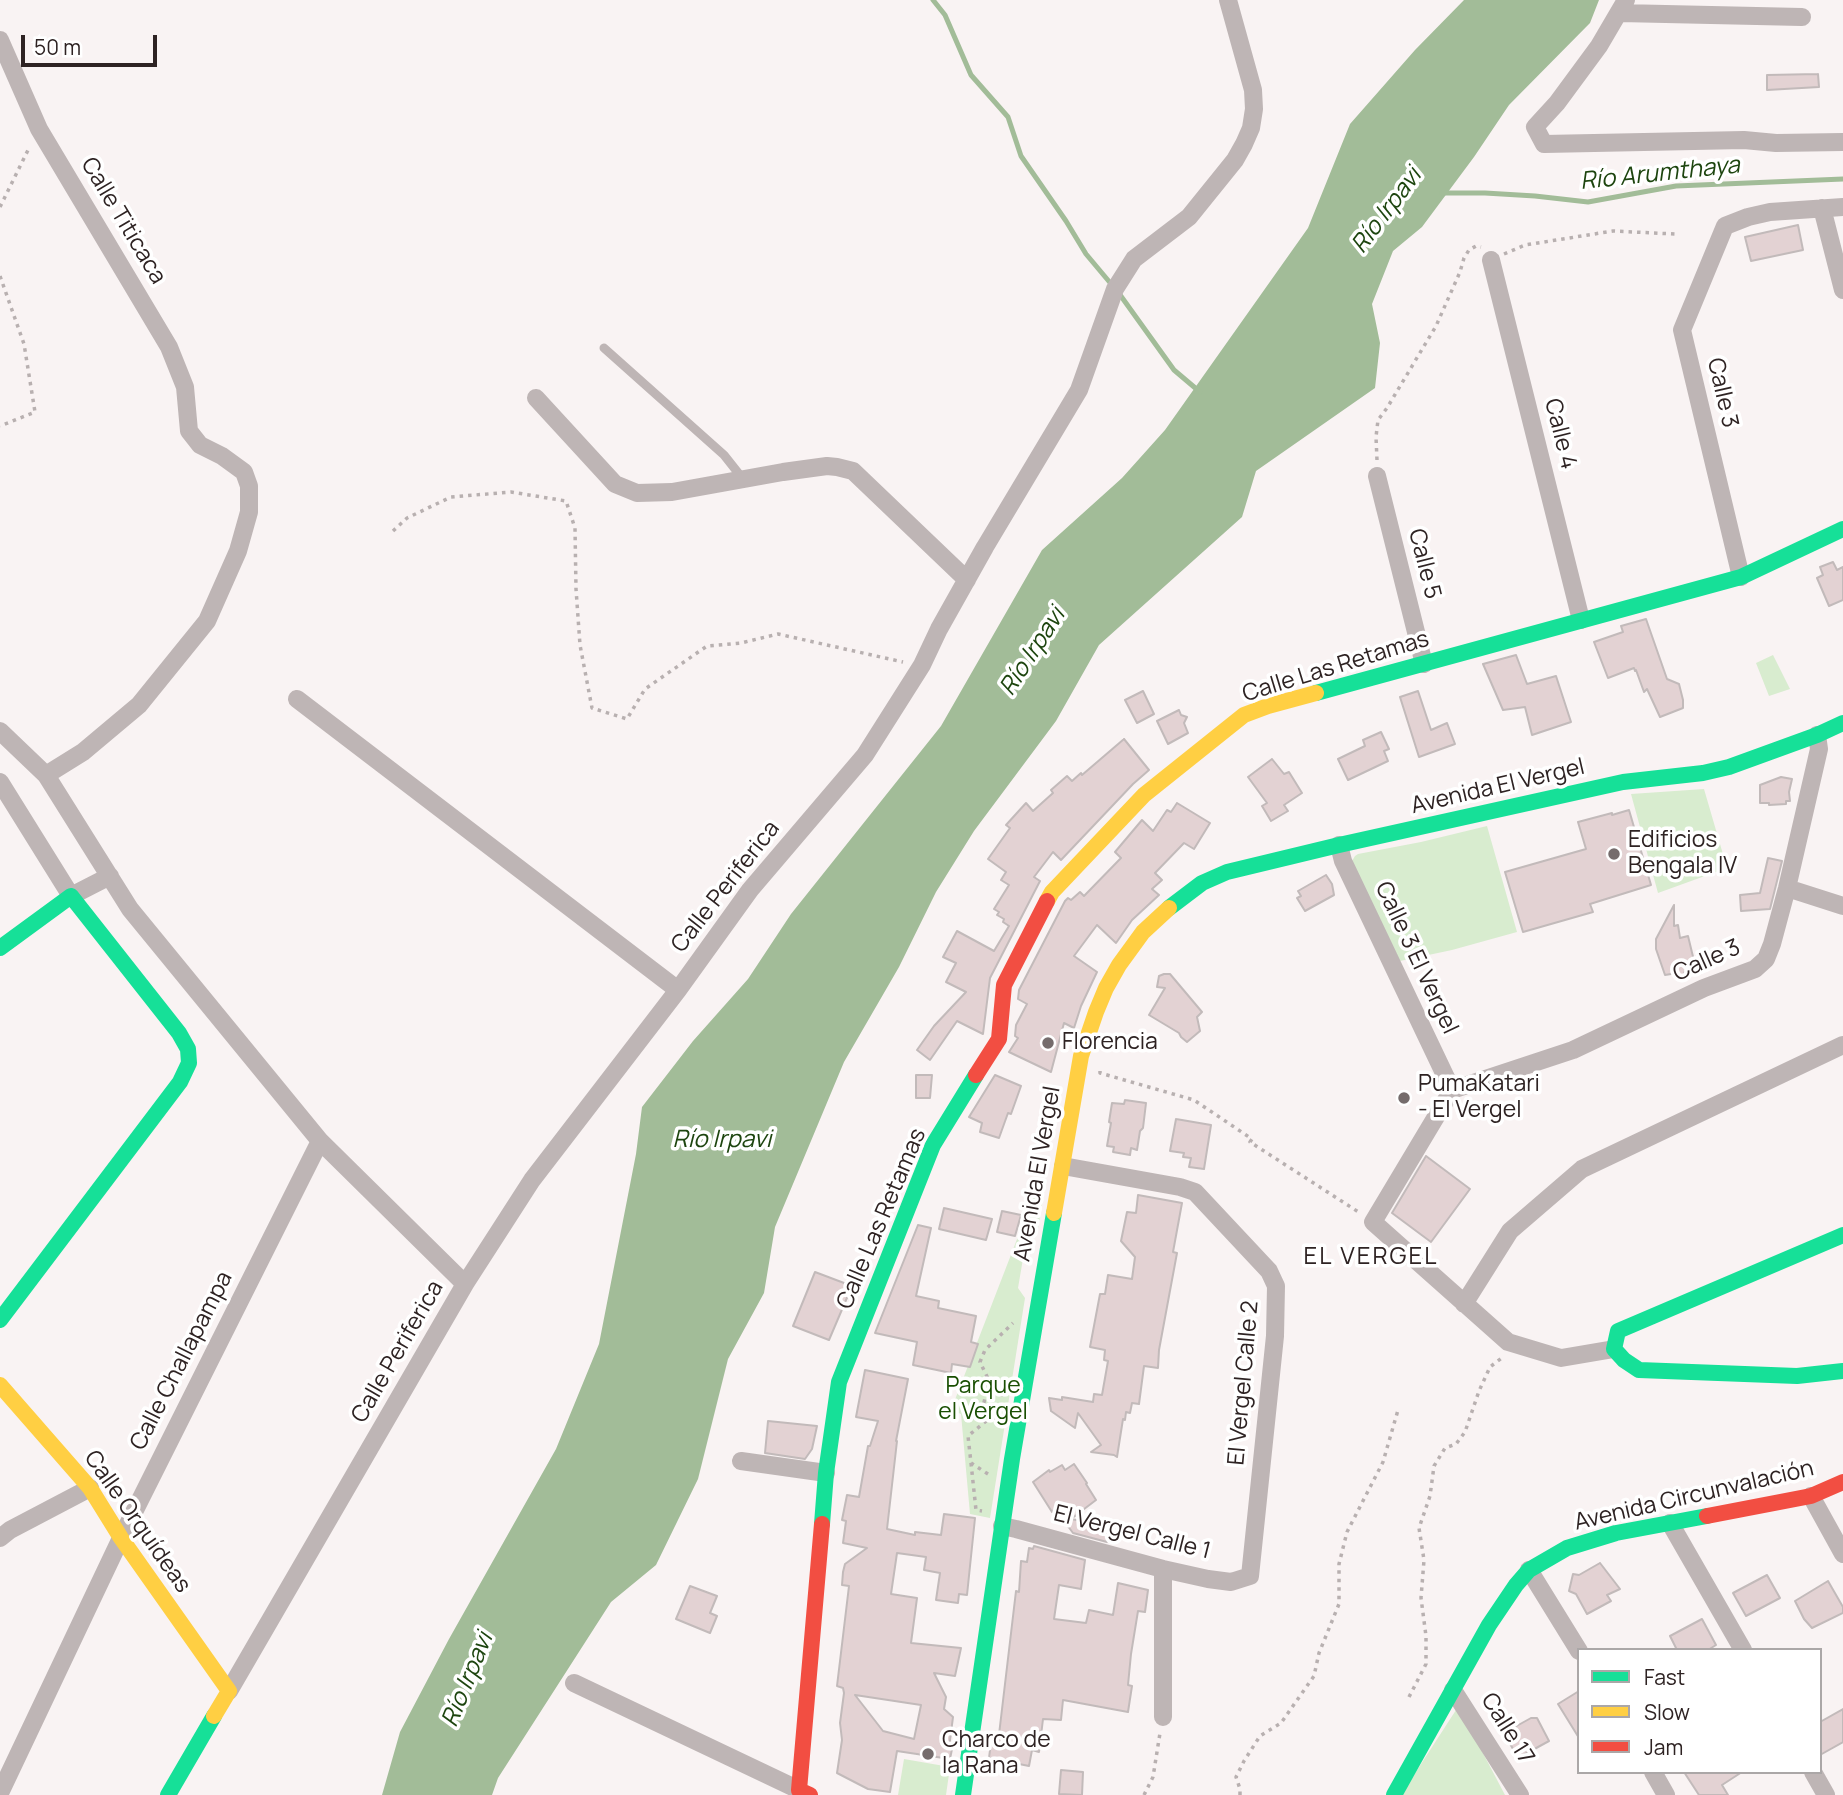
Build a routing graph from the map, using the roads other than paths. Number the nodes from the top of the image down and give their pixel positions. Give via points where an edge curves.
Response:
1 (1228, 0) edge
2 (1623, 6) edge
3 (1802, 17) dead end
4 (0, 40) edge
5 (1843, 142) edge
6 (1843, 207) edge
7 (1822, 208) junction
8 (1491, 260) road end
9 (1843, 290) edge
10 (604, 348) dead end
11 (536, 398) dead end
12 (1377, 476) road end
13 (743, 479) junction
14 (1843, 529) edge
15 (1741, 577) junction
16 (967, 580) junction
17 (1581, 620) junction
18 (1424, 664) junction
19 (297, 699) dead end
20 (1843, 723) edge
21 (0, 731) edge
22 (1817, 735) junction
23 (46, 775) junction
24 (0, 782) edge
25 (1339, 845) junction
26 (110, 876) junction
27 (1787, 888) junction
28 (71, 896) junction
29 (1843, 906) edge
30 (0, 948) edge
31 (678, 990) junction
32 (1843, 1045) edge
33 (1452, 1090) junction
34 (320, 1141) junction
35 (1063, 1166) junction
36 (1843, 1235) edge
37 (466, 1284) junction
38 (1464, 1304) junction
39 (0, 1320) edge
40 (1615, 1349) junction
41 (1843, 1371) edge
42 (0, 1385) edge
43 (741, 1461) dead end
44 (826, 1473) junction
45 (1843, 1482) edge
46 (90, 1488) junction
47 (1811, 1496) junction
48 (1670, 1523) junction
49 (1002, 1526) junction
50 (0, 1538) edge
51 (121, 1538) junction
52 (1843, 1554) edge
53 (1163, 1569) junction
54 (1529, 1570) junction
55 (1250, 1576) joint
56 (1577, 1648) edge
57 (1742, 1648) edge
58 (573, 1684) dead end
59 (1453, 1690) junction
60 (229, 1691) junction
61 (1163, 1717) road end
62 (1654, 1774) edge
63 (1814, 1774) edge
64 (805, 1792) edge
65 (4, 1793) edge
66 (168, 1795) edge
67 (963, 1795) edge
68 (1394, 1795) edge
69 (1520, 1795) edge
70 (1666, 1795) edge
71 (1826, 1795) edge

1 - 16 street, Calle Periferica via 1253,90 1251,128 1235,160 1189,217 1135,259 1115,289 1079,390
2 - 3 street
2 - 5 street via 1600,46 1535,127 1544,144
4 - 23 street, Calle Titicaca via 39,129 169,347 185,387 190,431 200,445 244,472 249,486 238,551 207,621 139,705 83,752
6 - 7 street
7 - 9 street
7 - 15 street, Calle 3 via 1770,212 1725,226 1682,330
8 - 17 street, Calle 4
10 - 13 lane via 724,455
11 - 13 street via 615,484 637,493
12 - 18 street, Calle 5
13 - 16 street via 827,467 853,471
14 - 15 street, Calle Las Retamas
15 - 17 street, Calle Las Retamas
16 - 31 street, Calle Periferica via 922,666 865,755 750,890
17 - 18 street, Calle Las Retamas
18 - 44 street, Calle Las Retamas via 1244,715 1144,795 1052,892 1004,985 999,1039 933,1145 839,1382
19 - 31 street
20 - 22 street, Avenida El Vergel
21 - 23 street
22 - 25 street, Avenida El Vergel via 1703,773 1623,782
22 - 27 street, Calle 3 via 1819,749
23 - 26 street
24 - 28 street
25 - 33 street, Calle 3 El Vergel
25 - 35 street, Avenida El Vergel via 1227,872 1202,883 1143,933 1119,965 1096,1012 1081,1056
26 - 28 street
26 - 34 street via 130,909
27 - 29 street
27 - 33 street, Calle 3 via 1772,944 1755,969 1573,1049
28 - 30 street
28 - 39 street via 179,1033 189,1063 180,1082
31 - 37 street, Calle Periferica via 532,1180
32 - 38 street via 1581,1169 1510,1231
33 - 38 street via 1373,1222
34 - 37 street
34 - 51 street, Calle Challapampa
35 - 49 street, Avenida El Vergel
35 - 55 street, El Vergel Calle 2 via 1195,1192 1269,1271 1276,1286
36 - 40 street via 1618,1331
37 - 60 street, Calle Periferica
38 - 40 street via 1508,1342 1561,1358
40 - 41 street via 1639,1370 1797,1377
42 - 46 street, Calle Orquídeas
43 - 44 street
44 - 64 street, Calle Las Retamas
45 - 47 street, Avenida Circunvalación
46 - 50 street
46 - 51 street, Calle Orquídeas
47 - 48 street, Avenida Circunvalación
47 - 52 street
48 - 54 street, Avenida Circunvalación via 1567,1548
48 - 57 street
49 - 53 street, El Vergel Calle 1
49 - 67 street, Avenida El Vergel
51 - 60 street, Calle Orquídeas
51 - 65 street, Calle Challapampa
53 - 55 street, El Vergel Calle 1 via 1231,1582
53 - 61 street
54 - 56 street
54 - 59 street, Avenida Circunvalación via 1489,1625
58 - 64 street
59 - 68 street, Avenida Circunvalación
59 - 69 street, Calle 17
60 - 66 street, Calle Periferica
62 - 70 street
63 - 71 street

